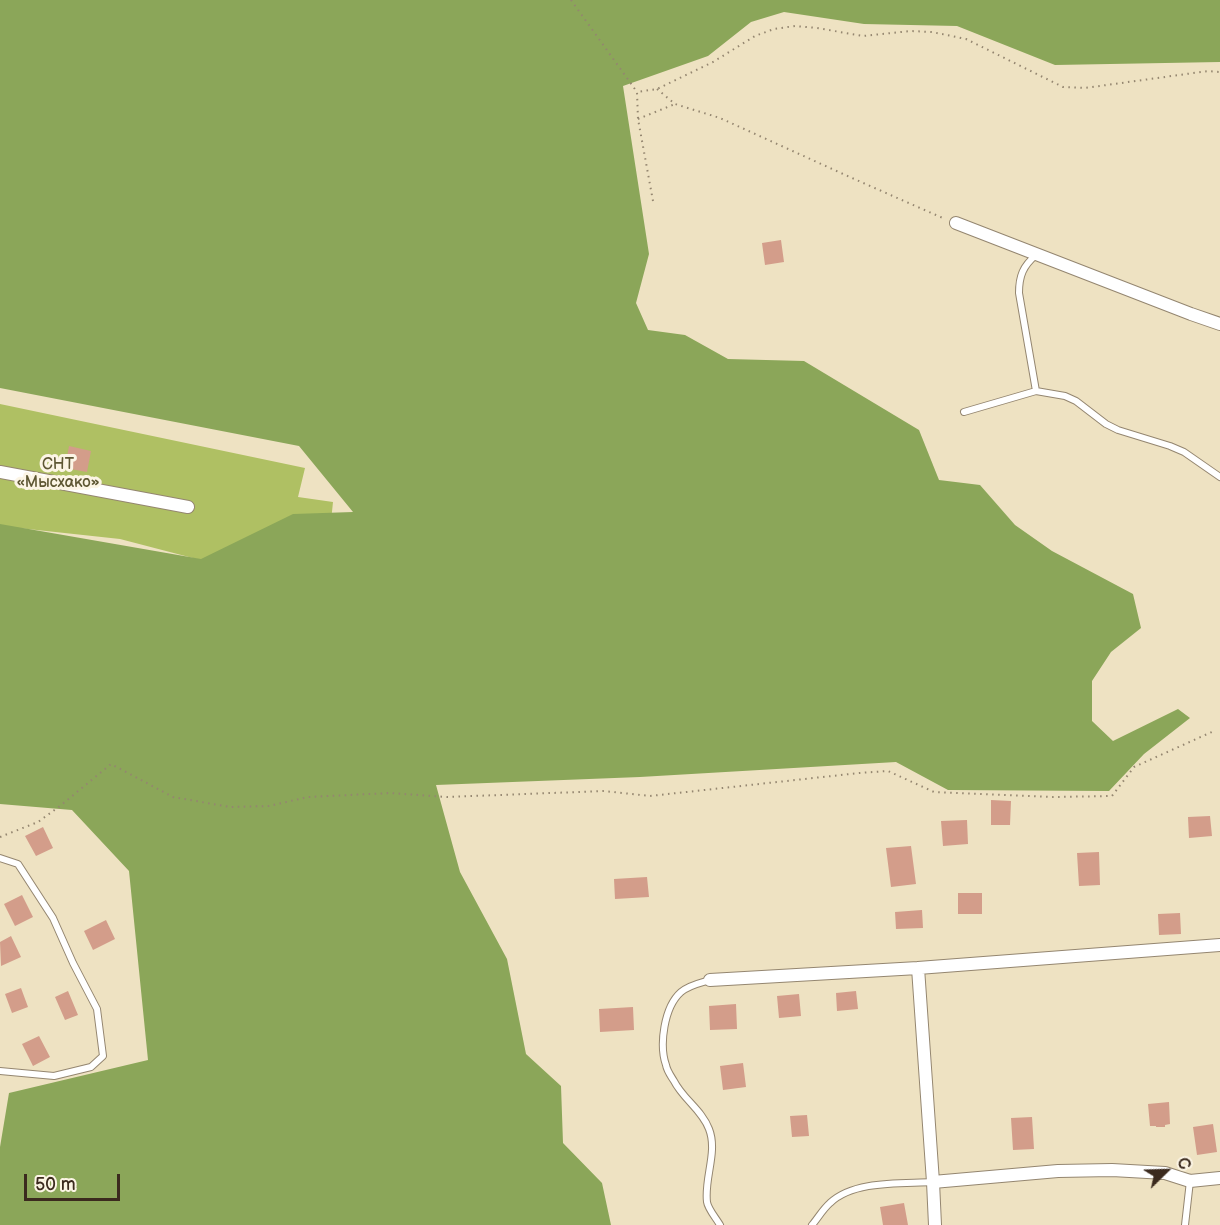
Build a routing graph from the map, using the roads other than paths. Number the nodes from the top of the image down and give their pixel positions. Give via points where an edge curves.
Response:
1 (956, 223) road end
2 (1036, 254) junction
3 (1220, 324) edge
4 (1036, 392) junction
5 (964, 412) dead end
6 (0, 472) edge
7 (1220, 477) edge
8 (188, 507) dead end
9 (0, 858) edge
10 (1220, 945) edge
11 (918, 968) junction
12 (710, 980) joint
13 (0, 1071) edge
14 (1220, 1178) edge
15 (1190, 1181) junction
16 (933, 1182) junction
17 (720, 1225) edge
18 (812, 1225) edge
19 (935, 1225) edge
20 (1185, 1225) edge

1 - 2 street
2 - 3 street
2 - 4 lane via 1022,270 1019,281
4 - 5 lane
4 - 7 lane via 1076,401 1106,424 1184,452
6 - 8 street
9 - 13 lane via 18,864 53,918 97,1009 103,1056 91,1067 54,1076
10 - 11 street
11 - 12 street
11 - 16 street
12 - 17 lane via 680,993 664,1025 663,1046 675,1084 709,1129 712,1143 707,1204
14 - 15 street
15 - 16 street via 1165,1173 1112,1170
15 - 20 lane
16 - 18 lane via 862,1186 845,1192
16 - 19 street

